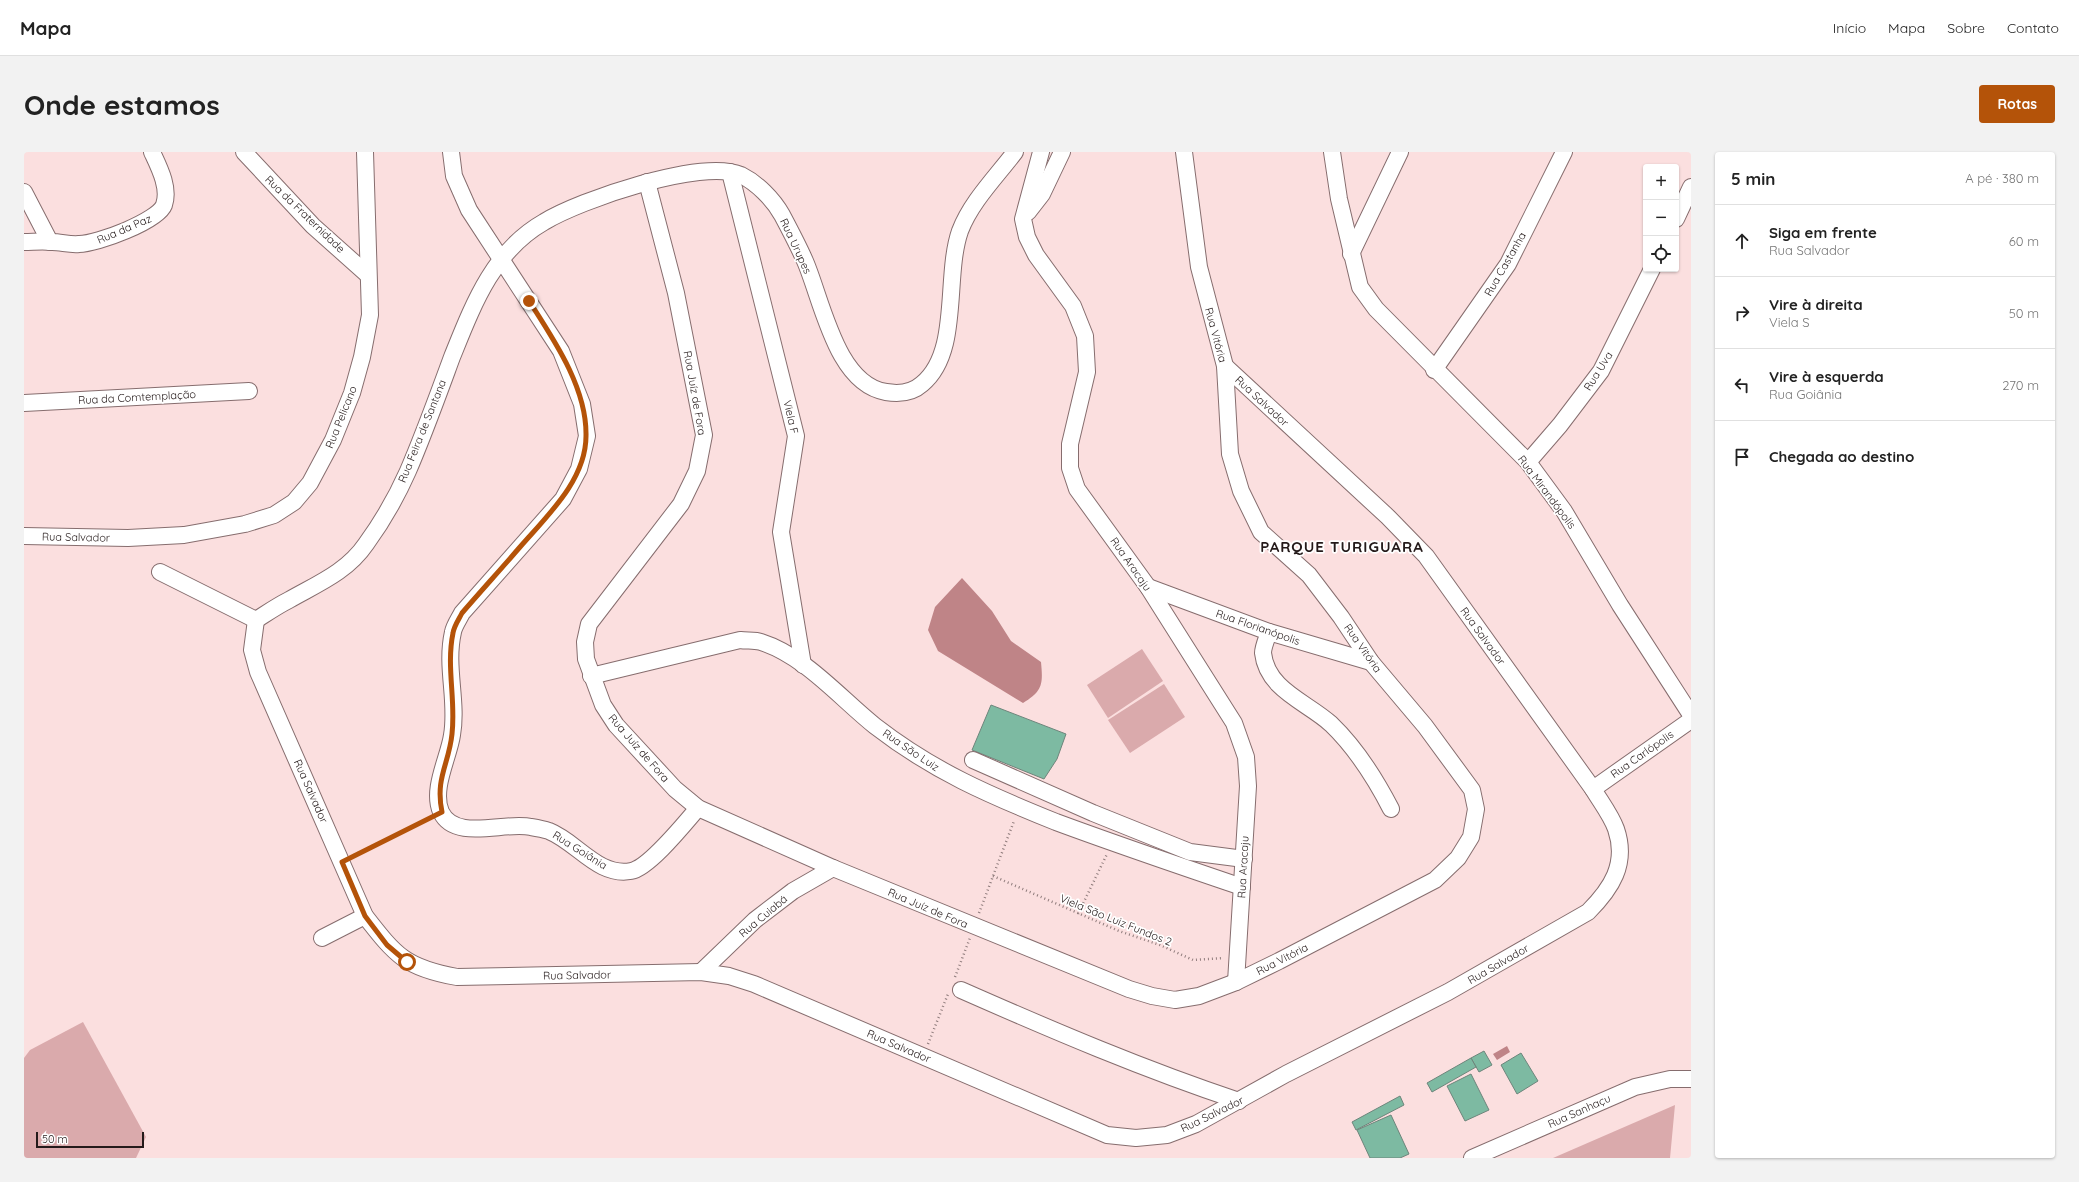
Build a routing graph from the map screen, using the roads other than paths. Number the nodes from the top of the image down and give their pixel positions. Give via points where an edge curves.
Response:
1 (152, 152) edge
2 (244, 152) edge
3 (364, 152) edge
4 (452, 152) edge
5 (1015, 152) edge
6 (1041, 152) edge
7 (1062, 152) edge
8 (1184, 152) edge
9 (1332, 152) edge
10 (1400, 152) edge
11 (1564, 152) edge
12 (730, 172) junction
13 (647, 182) junction
14 (1691, 187) edge
15 (24, 192) edge
16 (1679, 213) edge
17 (1024, 219) junction
18 (24, 242) edge
19 (50, 242) junction
20 (1351, 254) junction
21 (501, 258) junction
22 (1650, 272) edge
23 (368, 275) junction
24 (1225, 366) junction
25 (1434, 370) junction
26 (249, 391) dead end
27 (24, 403) edge
28 (1528, 462) junction
29 (24, 536) edge
30 (128, 538) joint
31 (160, 572) dead end
32 (1148, 587) junction
33 (256, 620) junction
34 (1269, 632) junction
35 (1370, 662) junction
36 (803, 666) junction
37 (591, 676) junction
38 (1691, 714) edge
39 (1691, 720) edge
40 (973, 760) dead end
41 (1593, 789) junction
42 (698, 808) junction
43 (1391, 809) dead end
44 (1244, 859) junction
45 (833, 868) junction
46 (1242, 887) junction
47 (365, 916) junction
48 (322, 938) dead end
49 (701, 972) junction
50 (1236, 982) junction
51 (961, 990) dead end
52 (1199, 996) joint
53 (1691, 1079) edge
54 (1239, 1101) junction
55 (1472, 1158) edge

1 - 19 street, Rua da Paz via 166,192 164,206 155,216 97,242
2 - 23 street, Rua da Fraternidade via 313,226
3 - 23 street, Rua Pelicano
4 - 21 street via 454,176 469,210
5 - 12 street, Rua Urupes via 966,216 959,235 954,258 945,347 936,368 920,386 899,394 876,390 859,379 844,358 830,330 805,261 780,211 757,185 739,174
6 - 17 street, Rua Aracaju
7 - 17 street via 1042,194
8 - 24 street, Rua Vitória via 1199,268
9 - 20 street, Rua Mirandópolis
10 - 20 street
11 - 25 street, Rua Castanha via 1508,264
12 - 13 street, Rua Urupes via 709,171
12 - 36 street, Viela F via 796,436 781,532
13 - 21 street, Rua Urupes via 577,204 542,222 515,242
13 - 37 street, Rua Juíz de Fora via 676,293 704,435 697,471 681,504 589,624 585,642
14 - 16 street
15 - 19 street
17 - 32 street, Rua Aracaju via 1027,236 1036,255 1072,306 1085,336 1088,372 1070,444 1070,468 1077,489
18 - 19 street, Rua da Paz
20 - 25 street, Rua Mirandópolis via 1360,286 1376,309
21 - 33 street, Rua Feira de Santana via 474,302 407,473 365,547 338,573
21 - 42 street, Rua Goiânia via 561,351 582,404 586,436 579,469 563,499 462,613 453,631 450,658 454,715 452,736 442,770 439,796 442,812 452,824 462,828 526,826 550,831 600,865 616,872 632,871 647,864
22 - 28 street, Rua Uva via 1601,371
23 - 30 street, Rua Pelicano via 370,315 352,393 333,440 310,483 294,502 274,515 245,524 184,535
24 - 35 street, Rua Vitória via 1230,454 1244,498 1261,532 1309,576 1341,617
24 - 41 street, Rua Salvador via 1388,516 1426,556
25 - 28 street, Rua Mirandópolis
26 - 27 street, Rua da Comtemplação
28 - 38 street, Rua Mirandópolis via 1564,511 1620,605
29 - 30 street, Rua Salvador
31 - 33 street
32 - 34 street, Rua Florianópolis
32 - 44 street, Rua Aracaju via 1234,723 1246,758 1248,786
33 - 47 street, Rua Salvador via 252,650 258,672
34 - 35 street, Rua Florianópolis
34 - 43 street via 1263,651 1267,668 1282,689 1330,724 1356,751
35 - 50 street, Rua Vitória via 1425,726 1472,790 1476,809 1471,836 1458,858 1435,880
36 - 37 street, Rua São Luiz via 777,649 760,642 740,640
36 - 46 street, Rua São Luiz via 915,755 956,779 1112,843
37 - 42 street, Rua Juíz de Fora via 603,705 616,725 675,789
39 - 41 street, Rua Carlópolis
40 - 44 street via 1190,852
41 - 54 street, Rua Salvador via 1616,829 1620,853 1616,877 1602,898 1588,912 1448,992 1286,1074
42 - 45 street, Rua Juíz de Fora
44 - 46 street, Rua Aracaju
45 - 49 street, Rua Cuiabá via 793,891 755,920
45 - 52 street, Rua Juíz de Fora via 1129,989 1175,1000
46 - 50 street, Rua Aracaju
47 - 48 street
47 - 49 street, Rua Salvador via 387,945 407,962 429,972 458,977
49 - 54 street, Rua Salvador via 729,976 754,984 1107,1135 1136,1138 1167,1135 1196,1124
50 - 52 street, Rua Vitória
51 - 54 street via 1098,1050
53 - 55 street, Rua Sanhaçu via 1670,1079 1635,1087

